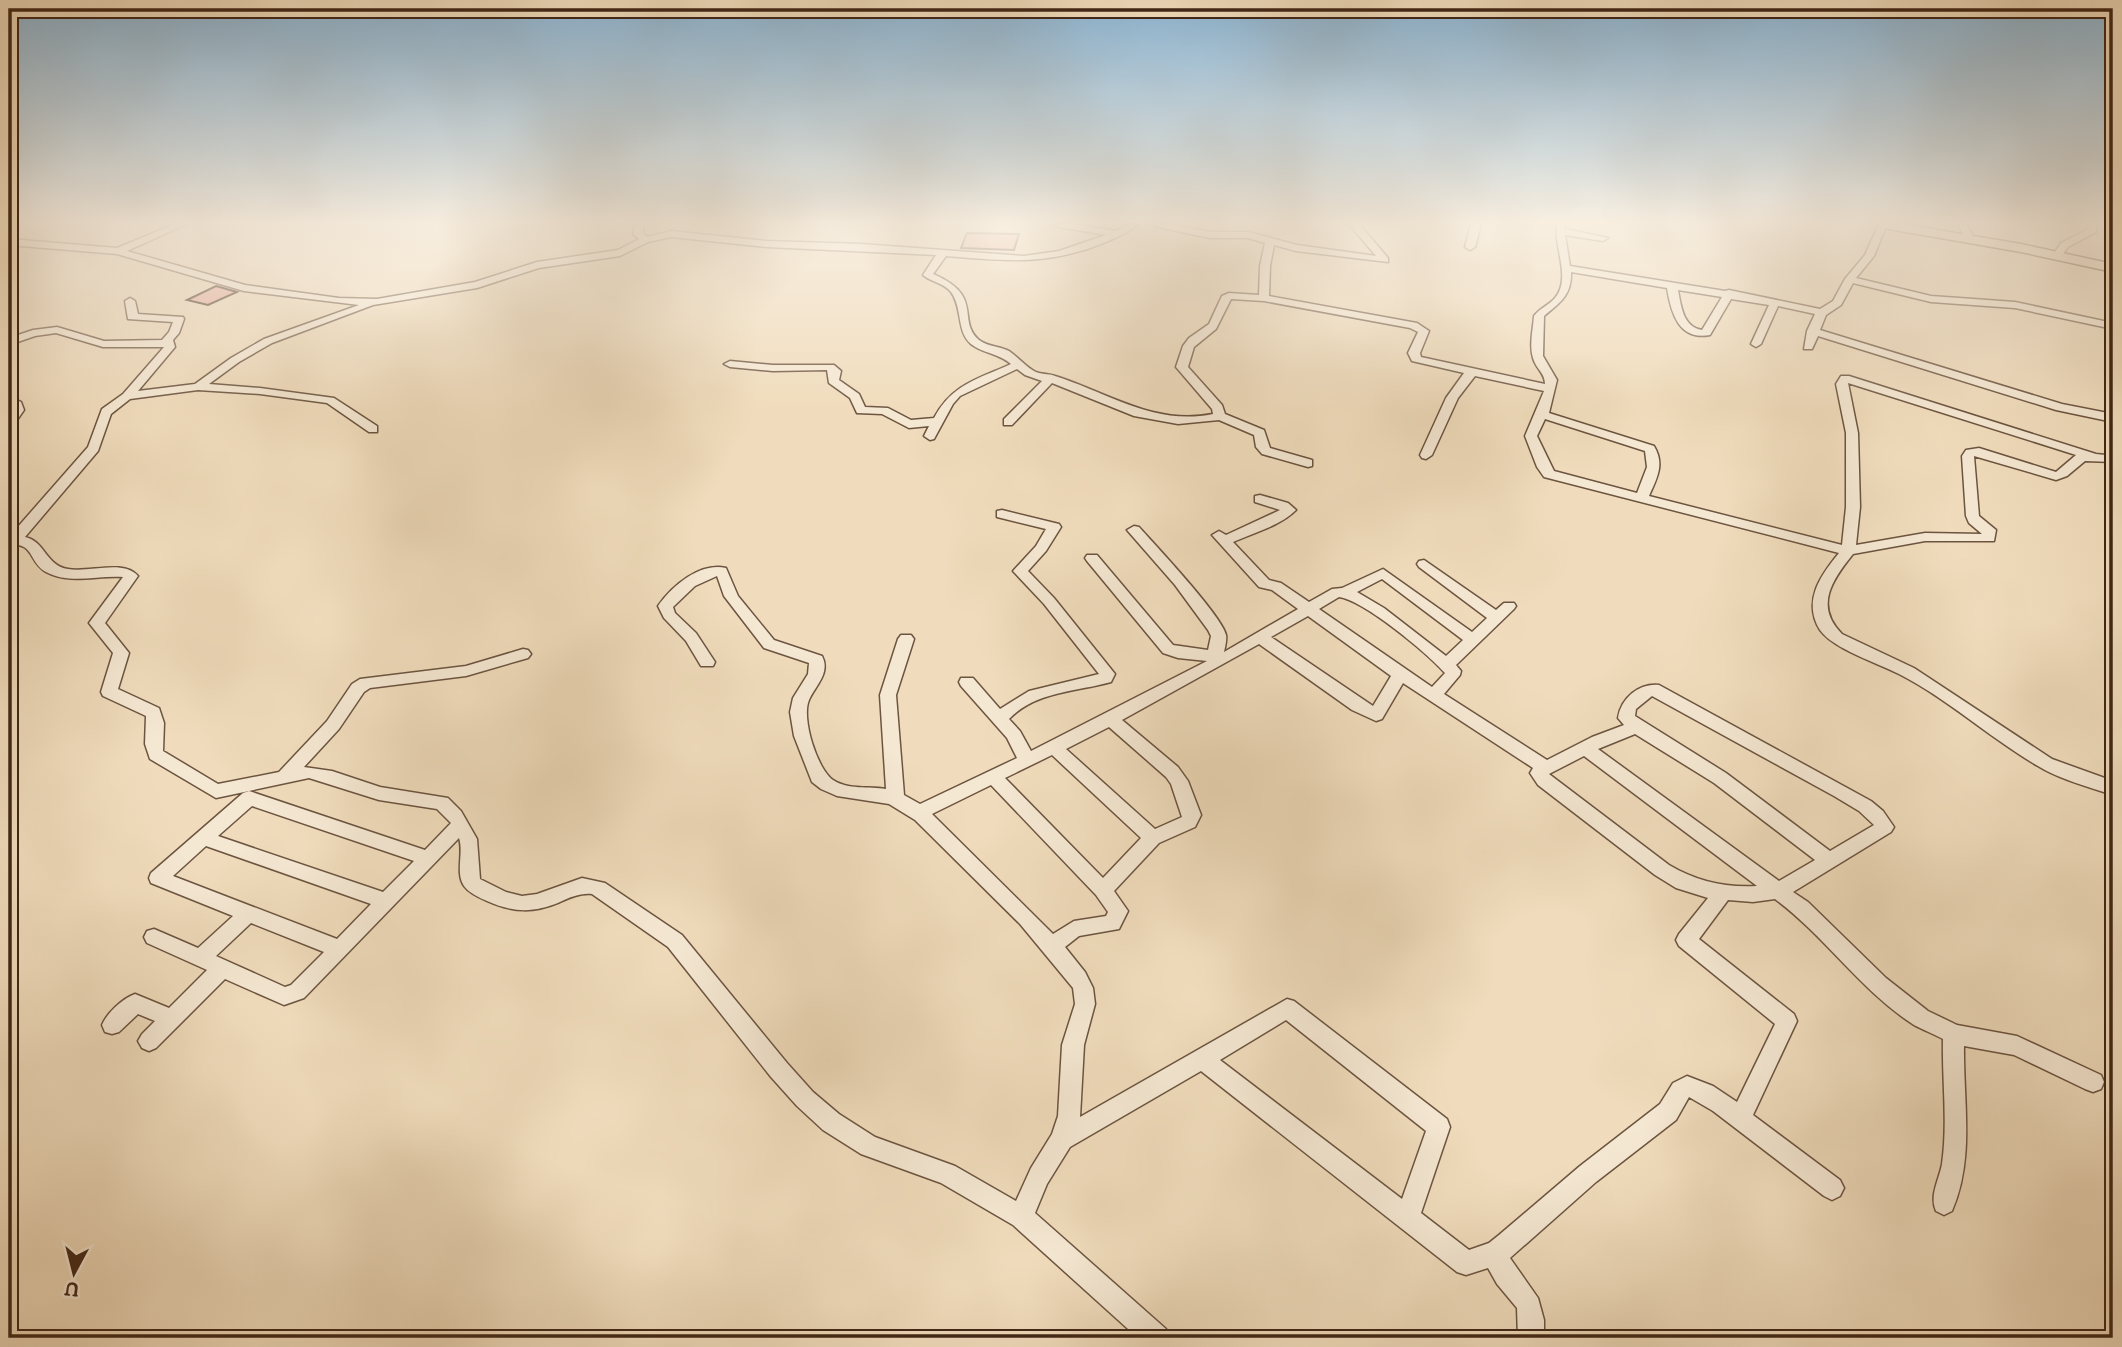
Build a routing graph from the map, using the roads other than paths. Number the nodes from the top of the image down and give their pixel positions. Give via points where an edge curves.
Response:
1 (240, 287) edge
2 (466, 287) edge
3 (952, 287) edge
4 (1264, 287) edge
5 (1562, 287) edge
6 (1672, 287) edge
7 (1685, 287) edge
8 (1846, 287) edge
9 (1884, 287) edge
10 (1729, 293) junction
11 (1264, 298) junction
12 (130, 301) dead end
13 (377, 302) junction
14 (1775, 302) junction
15 (1821, 313) junction
16 (2113, 326) edge
17 (1812, 331) junction
18 (9, 342) edge
19 (169, 343) junction
20 (1756, 344) dead end
21 (1808, 347) dead end
22 (730, 364) dead end
23 (1017, 365) junction
24 (1473, 371) junction
25 (1051, 378) junction
26 (198, 387) junction
27 (1550, 389) junction
28 (127, 397) junction
29 (9, 400) edge
30 (1544, 415) junction
31 (1220, 416) junction
32 (2113, 418) edge
33 (938, 422) junction
34 (1008, 422) dead end
35 (9, 423) edge
36 (373, 429) dead end
37 (930, 436) dead end
38 (2113, 454) edge
39 (1426, 455) dead end
40 (2091, 456) junction
41 (1308, 463) dead end
42 (1642, 497) junction
43 (1260, 499) dead end
44 (1002, 514) dead end
45 (1134, 530) dead end
46 (12, 540) edge
47 (1848, 551) junction
48 (1092, 558) dead end
49 (1424, 564) dead end
50 (1346, 592) junction
51 (1509, 606) dead end
52 (1309, 611) junction
53 (1496, 618) junction
54 (1261, 638) junction
55 (906, 639) dead end
56 (1473, 640) junction
57 (523, 654) dead end
58 (1220, 657) junction
59 (707, 662) dead end
60 (1446, 666) junction
61 (1400, 674) junction
62 (967, 682) dead end
63 (1434, 695) junction
64 (1000, 719) junction
65 (1111, 719) junction
66 (1636, 727) junction
67 (1055, 748) junction
68 (1585, 748) junction
69 (1027, 761) junction
70 (1546, 768) junction
71 (994, 778) junction
72 (281, 779) junction
73 (2113, 788) edge
74 (895, 797) junction
75 (918, 813) junction
76 (460, 825) junction
77 (203, 838) junction
78 (1153, 838) junction
79 (428, 858) junction
80 (1829, 860) junction
81 (1103, 890) junction
82 (1779, 891) junction
83 (1723, 892) junction
84 (386, 901) junction
85 (248, 914) junction
86 (154, 937) dead end
87 (1052, 946) junction
88 (340, 949) junction
89 (201, 957) junction
90 (224, 967) junction
91 (172, 1018) junction
92 (112, 1025) dead end
93 (1954, 1034) junction
94 (149, 1041) dead end
95 (1202, 1059) junction
96 (2094, 1082) dead end
97 (1740, 1119) junction
98 (1062, 1139) junction
99 (1832, 1188) dead end
100 (1944, 1203) dead end
101 (1021, 1217) junction
102 (1407, 1218) junction
103 (1496, 1253) junction
104 (1157, 1338) edge
105 (1531, 1338) edge

1 - 13 street
2 - 13 street
3 - 23 street via 961,299 972,338
4 - 11 street
5 - 27 street via 1561,297 1539,316 1537,355 1552,381
6 - 10 street via 1676,311 1696,334 1706,333
7 - 10 street
8 - 15 street via 1837,303
9 - 16 street via 1936,299 2015,305
10 - 14 street
11 - 24 street via 1419,327 1424,331 1414,353 1416,359
11 - 31 street via 1225,297 1215,322 1188,343 1182,369
12 - 19 street via 132,317 179,319
13 - 26 street via 268,341
14 - 15 street
14 - 20 street
15 - 17 street
17 - 21 street
17 - 32 street via 2060,407
18 - 19 street via 57,330 103,344
19 - 28 street via 166,353
22 - 33 street via 773,369 830,367 835,371 832,381 855,396 861,410 884,411 909,424
23 - 25 street via 1038,377
23 - 33 street via 956,394
24 - 27 street
24 - 39 street via 1465,376
25 - 31 street via 1122,410 1158,418
25 - 34 street
26 - 28 street
26 - 36 street via 330,400
27 - 30 street
28 - 46 street via 106,412 94,449
29 - 35 street via 18,405
30 - 42 street via 1532,440 1547,472
30 - 42 street via 1650,449 1654,471
31 - 41 street via 1260,433 1266,450
33 - 37 street
38 - 40 street via 2112,459
40 - 47 street via 2079,458 2056,476 1970,453 1969,508 1973,519 1989,530 1989,538 1925,537
40 - 47 street via 1845,378 1842,384 1852,433 1853,507
42 - 47 street
43 - 52 street via 1289,510 1277,519 1221,538 1264,584 1276,586
44 - 64 street via 1054,527 1020,571 1107,676 1029,696
45 - 58 street via 1215,628
46 - 72 street via 34,547 52,570 131,576 97,623 121,653 109,692 153,712 156,755 216,791
47 - 73 street via 1821,591 1821,613 1831,633 1919,679 2046,763
48 - 58 street via 1168,649
49 - 53 street
50 - 52 street via 1337,592
50 - 56 street via 1383,573
50 - 60 street via 1380,611
51 - 53 street
52 - 54 street
52 - 61 street
53 - 56 street
54 - 58 street
54 - 61 street via 1376,715
55 - 74 street via 888,695
56 - 60 street
57 - 72 street via 466,671 366,683
58 - 65 street
59 - 74 street via 665,606 699,578 721,570 736,605 766,641 817,660 817,674 798,710 818,777 844,792
60 - 63 street via 1452,676
61 - 63 street
62 - 64 street
63 - 70 street
64 - 69 street
65 - 67 street
65 - 78 street via 1172,772 1191,810 1189,822
66 - 68 street
66 - 80 street via 1720,778
66 - 80 street via 1626,718 1628,706 1649,690 1659,691 1840,791 1884,824 1884,829
67 - 69 street
67 - 78 street
68 - 70 street
68 - 82 street
69 - 71 street
70 - 83 street via 1539,774 1544,780 1662,870 1683,883
71 - 75 street
71 - 81 street
72 - 76 street via 315,772 379,793 432,801 447,806
74 - 75 street
75 - 87 street
76 - 79 street
76 - 101 street via 470,846 474,885 528,905 587,885 598,888 675,941 779,1070 831,1122 869,1146 947,1174
77 - 79 street via 249,798
77 - 84 street
77 - 85 street via 158,878
78 - 81 street
79 - 84 street
80 - 82 street
81 - 87 street via 1118,911 1115,921 1074,929
82 - 83 street
82 - 93 street via 1902,1005
83 - 97 street via 1686,940 1787,1021
84 - 88 street
85 - 88 street
85 - 89 street
86 - 89 street
87 - 98 street via 1085,996 1073,1045 1069,1116
88 - 90 street via 289,996
89 - 90 street
90 - 91 street
91 - 92 street via 135,1003
91 - 94 street
93 - 96 street via 2017,1046
93 - 100 street via 1957,1121
95 - 98 street
95 - 102 street
95 - 102 street via 1287,1008 1439,1127
97 - 99 street
97 - 103 street via 1705,1093 1687,1086 1668,1111
98 - 101 street
101 - 104 street
102 - 103 street via 1466,1263
103 - 105 street via 1500,1272 1526,1296 1533,1324

